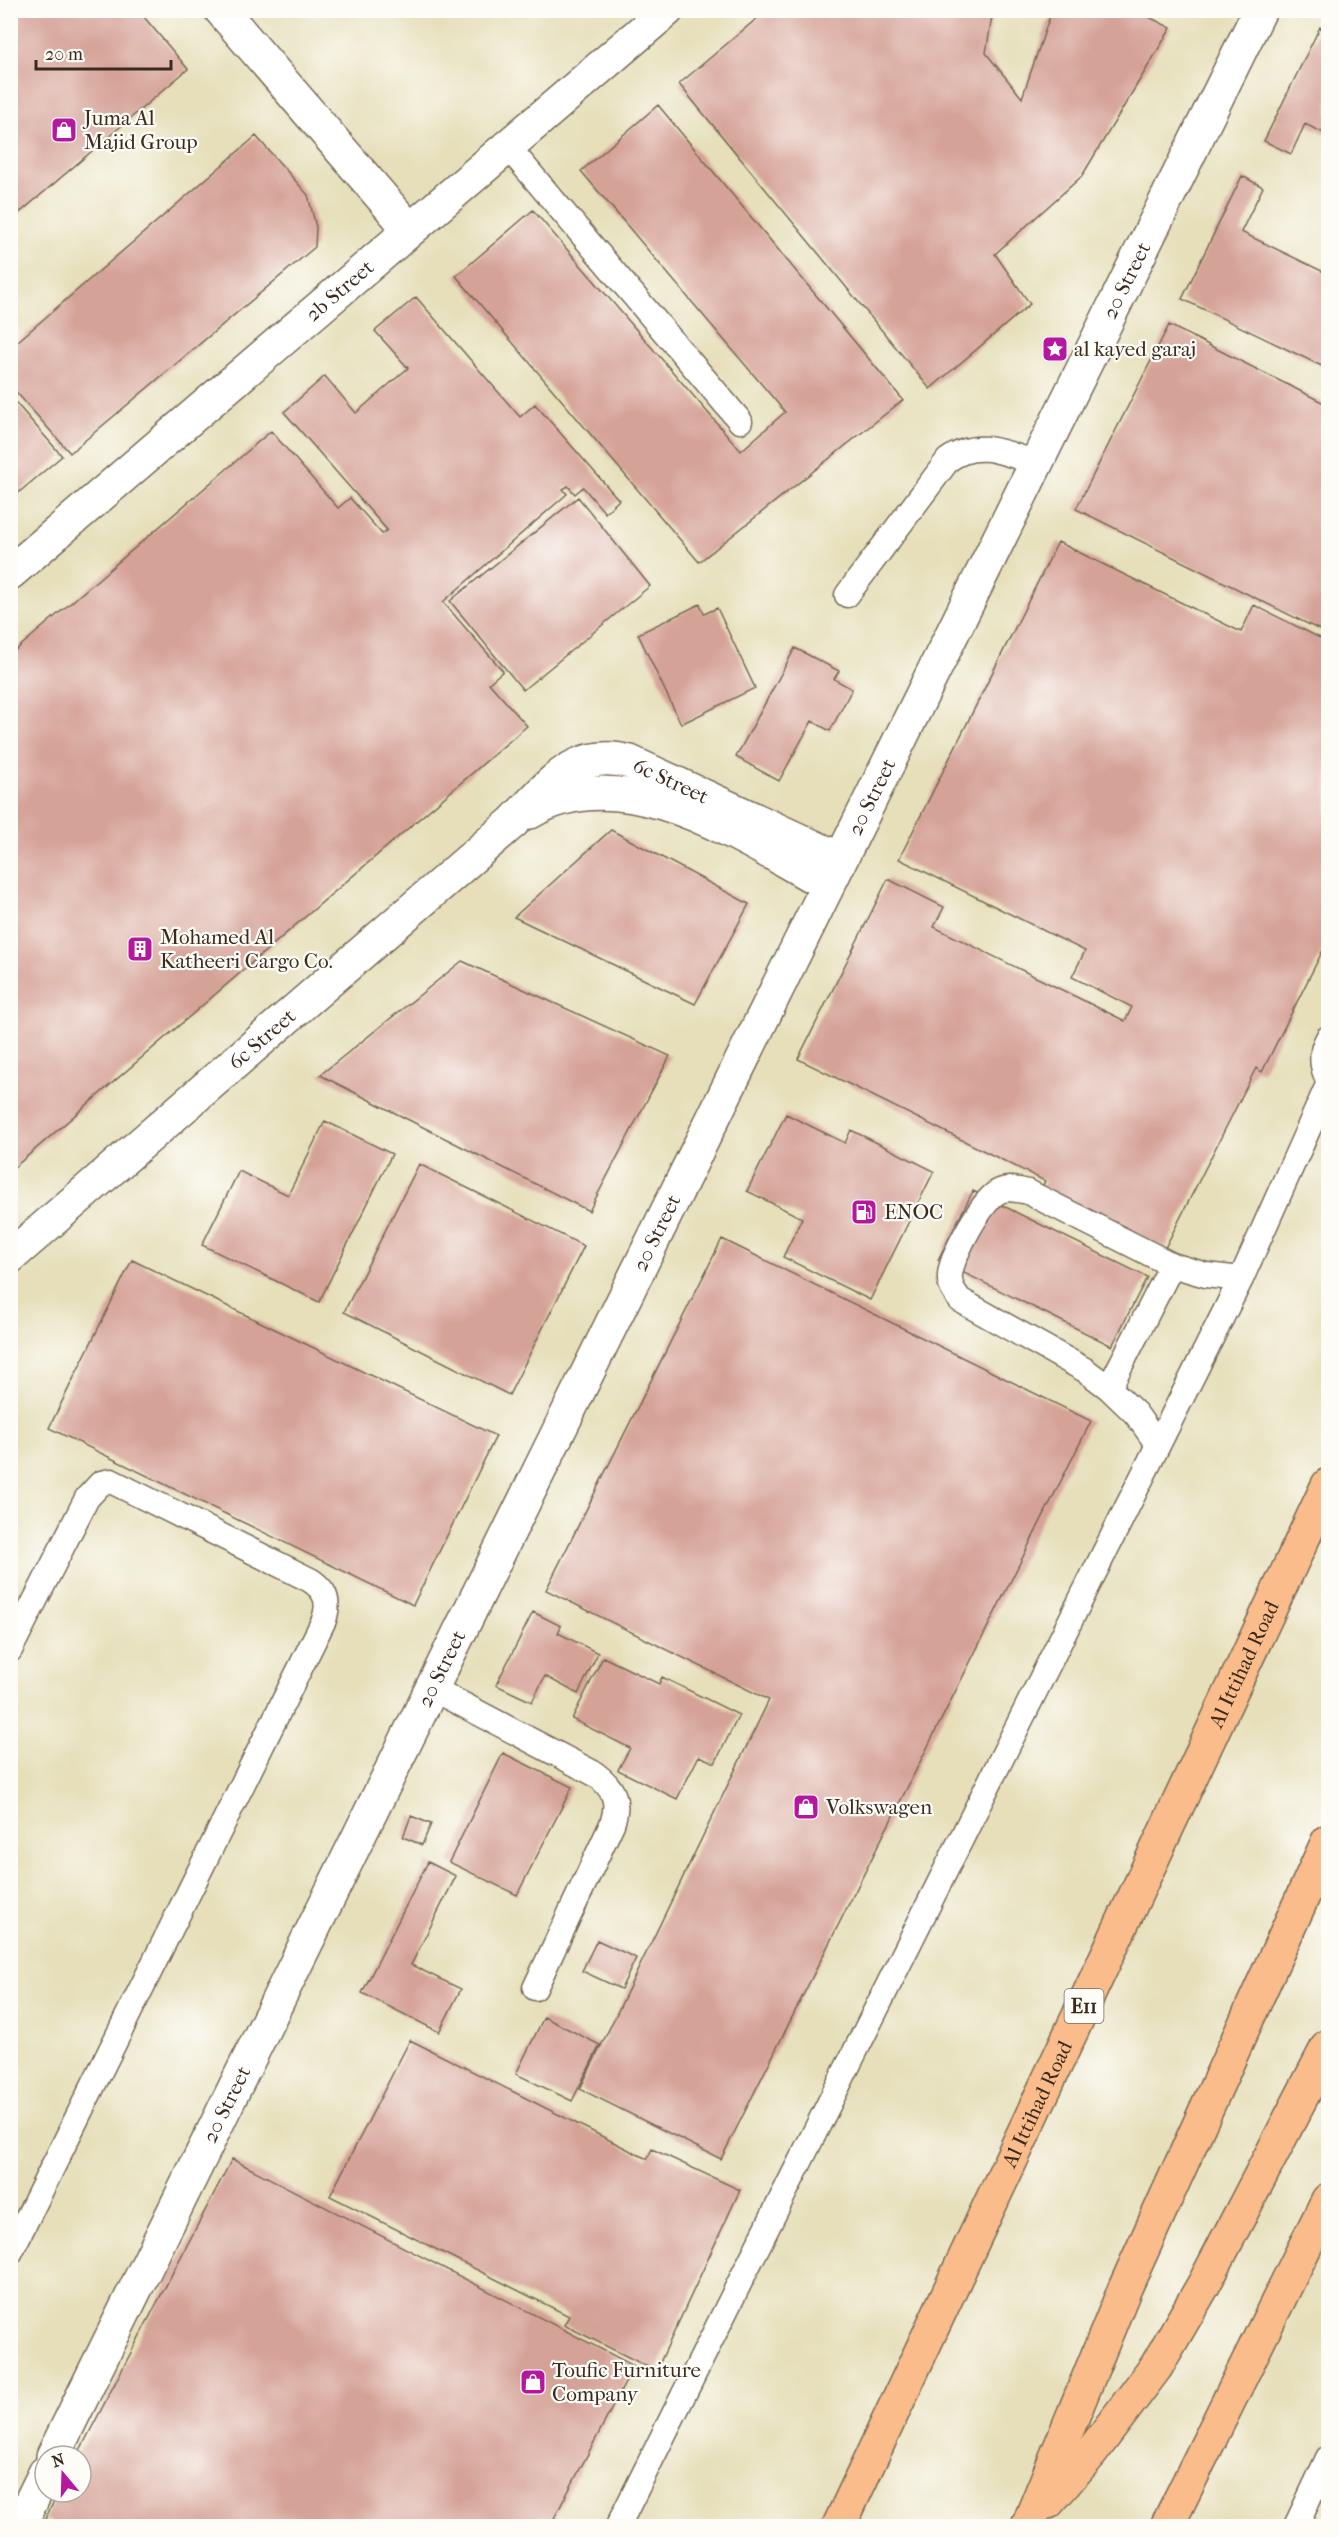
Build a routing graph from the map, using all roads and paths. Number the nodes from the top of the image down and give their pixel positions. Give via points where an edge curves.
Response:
1 (221, 10) edge
2 (668, 10) edge
3 (1256, 12) edge
4 (508, 147) junction
5 (410, 230) junction
6 (740, 421) dead end
7 (1036, 463) junction
8 (10, 573) edge
9 (847, 595) dead end
10 (834, 872) junction
11 (1329, 1038) edge
12 (1329, 1080) edge
13 (1329, 1085) edge
14 (10, 1257) edge
15 (1172, 1265) junction
16 (1241, 1279) junction
17 (1109, 1388) junction
18 (1158, 1445) junction
19 (1329, 1485) edge
20 (10, 1650) edge
21 (431, 1688) junction
22 (1329, 1841) edge
23 (535, 1988) dead end
24 (1329, 2046) edge
25 (1329, 2200) edge
26 (10, 2253) edge
27 (59, 2444) edge
28 (1329, 2458) edge
29 (33, 2497) edge
30 (1029, 2524) edge
31 (19, 2526) edge
32 (618, 2526) edge
33 (839, 2526) edge
34 (1167, 2526) edge
35 (1296, 2526) edge

1 - 5 street
2 - 4 street, 2b Street
3 - 7 street, 20 Street
4 - 5 street, 2b Street
4 - 6 lane
5 - 8 street, 2b Street
7 - 9 lane via 991,448 968,448 957,453 940,470
7 - 10 street, 20 Street
10 - 14 street, 6c Street via 638,795 573,795 542,805 513,822
10 - 21 street, 20 Street
11 - 12 lane via 1322,1056
13 - 16 lane
15 - 16 lane via 1206,1275
15 - 17 lane
15 - 17 lane via 1028,1192 1000,1191 980,1209 949,1273 951,1288 960,1300
16 - 18 lane
17 - 18 lane via 1136,1414
18 - 32 lane
19 - 33 main road, Al Ittihad Road / E11
20 - 26 lane via 87,1498 101,1483 111,1481 310,1580 327,1597 324,1620
21 - 23 lane via 595,1774 615,1795 617,1810 612,1824
21 - 27 street, 20 Street
22 - 30 main road via 1125,2288
24 - 30 main road via 1156,2367 1091,2453
25 - 34 main road
28 - 35 lane
29 - 31 street

